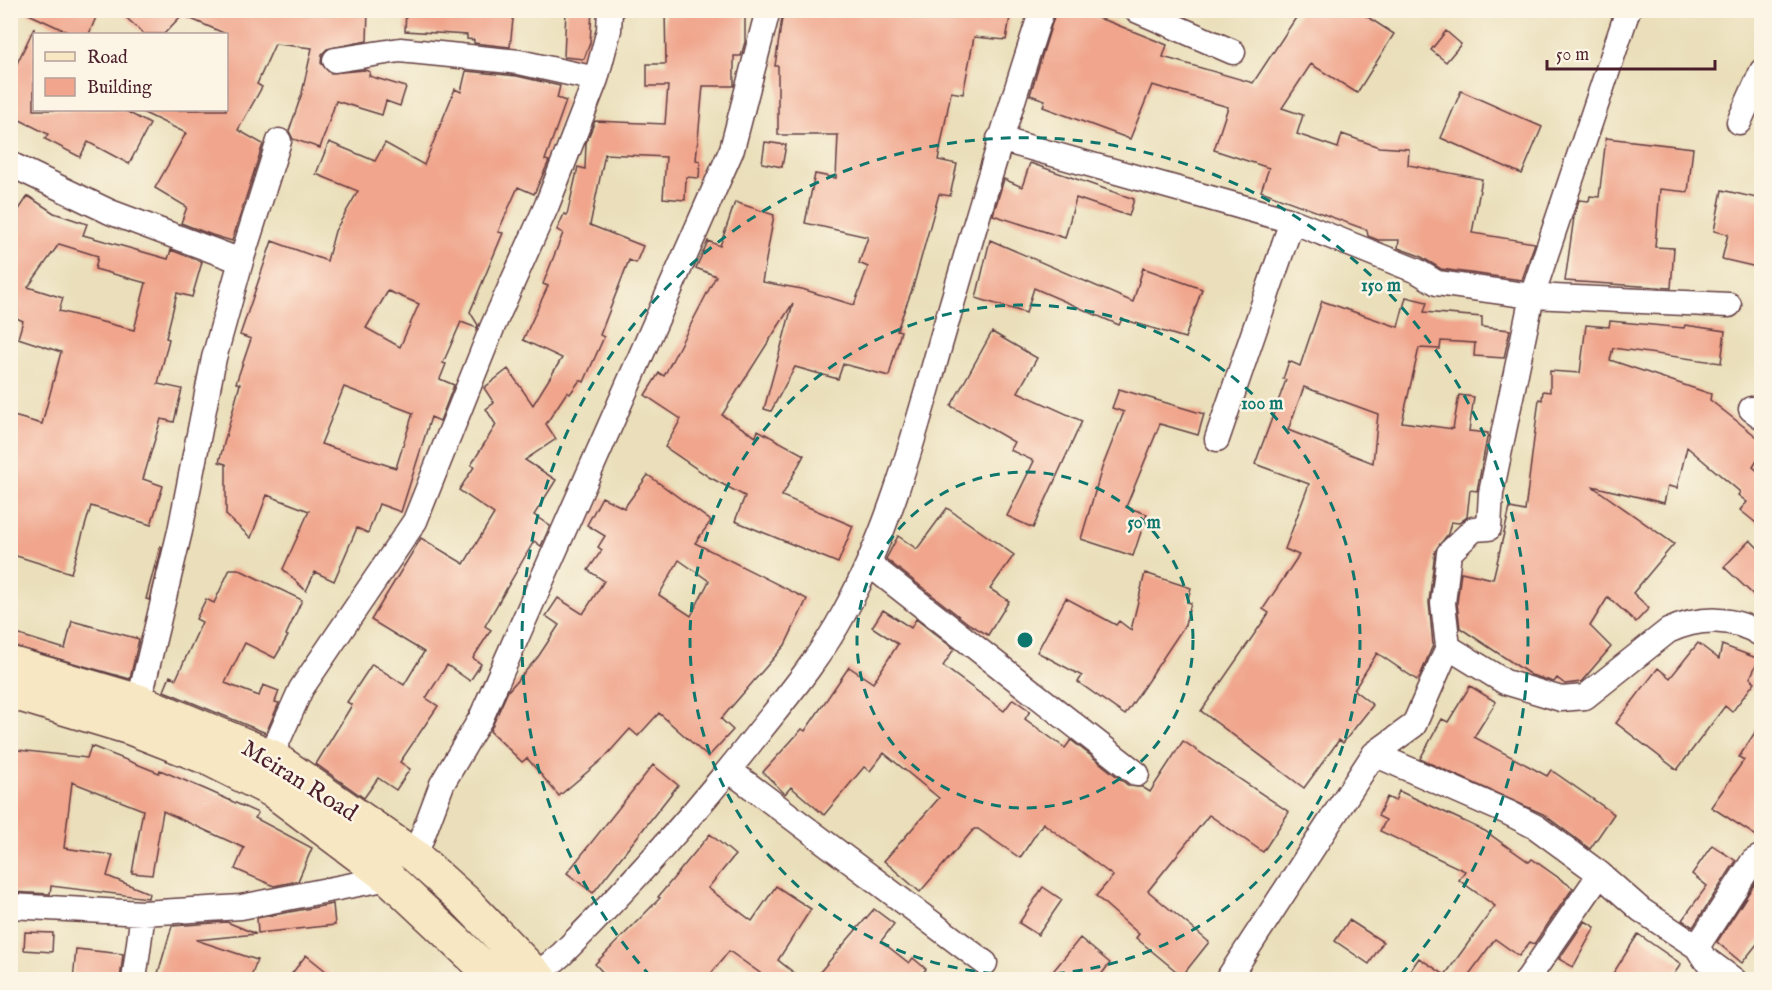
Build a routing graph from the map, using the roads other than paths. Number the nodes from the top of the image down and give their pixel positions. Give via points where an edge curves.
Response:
1 (610, 10) edge
2 (768, 10) edge
3 (1042, 10) edge
4 (1136, 10) edge
5 (1628, 10) edge
6 (1233, 52) dead end
7 (335, 60) dead end
8 (1761, 71) edge
9 (596, 79) junction
10 (1739, 122) dead end
11 (999, 139) junction
12 (279, 141) dead end
13 (10, 164) edge
14 (1292, 221) junction
15 (241, 261) junction
16 (1532, 296) junction
17 (1729, 305) dead end
18 (1217, 439) dead end
19 (868, 564) junction
20 (1761, 635) edge
21 (1448, 647) junction
22 (10, 663) edge
23 (10, 692) edge
24 (139, 701) junction
25 (1374, 754) junction
26 (271, 756) junction
27 (729, 770) junction
28 (1137, 774) dead end
29 (415, 856) junction
30 (1761, 856) edge
31 (1600, 874) junction
32 (389, 878) junction
33 (10, 906) edge
34 (142, 913) junction
35 (1696, 947) junction
36 (985, 963) dead end
37 (536, 978) edge
38 (134, 980) edge
39 (497, 980) edge
40 (1227, 980) edge
41 (1527, 980) edge
42 (1734, 980) edge

1 - 9 street
2 - 29 street via 732,149 481,718 442,784
3 - 11 street
4 - 6 street
5 - 16 street
7 - 9 street via 400,50 519,62
8 - 10 street
9 - 26 street via 415,520 301,689
11 - 14 street
11 - 19 street via 911,444
12 - 15 street
13 - 15 street via 110,212
14 - 16 street via 1417,271 1437,283
14 - 18 street
15 - 24 street via 214,358 180,531
16 - 17 street
16 - 21 street via 1491,493 1489,528 1474,529 1449,553 1443,603
19 - 27 street via 826,645
19 - 28 street
20 - 21 street via 1728,620 1684,624 1668,631 1585,697 1561,699 1505,682
21 - 25 street via 1414,725
22 - 24 main road, Meiran Road
23 - 32 main road, Meiran Road via 130,728 207,758 273,791
24 - 26 main road, Meiran Road
25 - 31 street via 1536,827
25 - 40 street
26 - 29 main road, Meiran Road
27 - 36 street
27 - 37 street via 652,860
29 - 37 main road, Meiran Road via 466,902
30 - 35 street via 1752,861
31 - 35 street via 1641,910
31 - 41 street
32 - 34 street via 241,907
32 - 39 main road, Meiran Road
33 - 34 street
34 - 38 street
35 - 42 street via 1704,958

